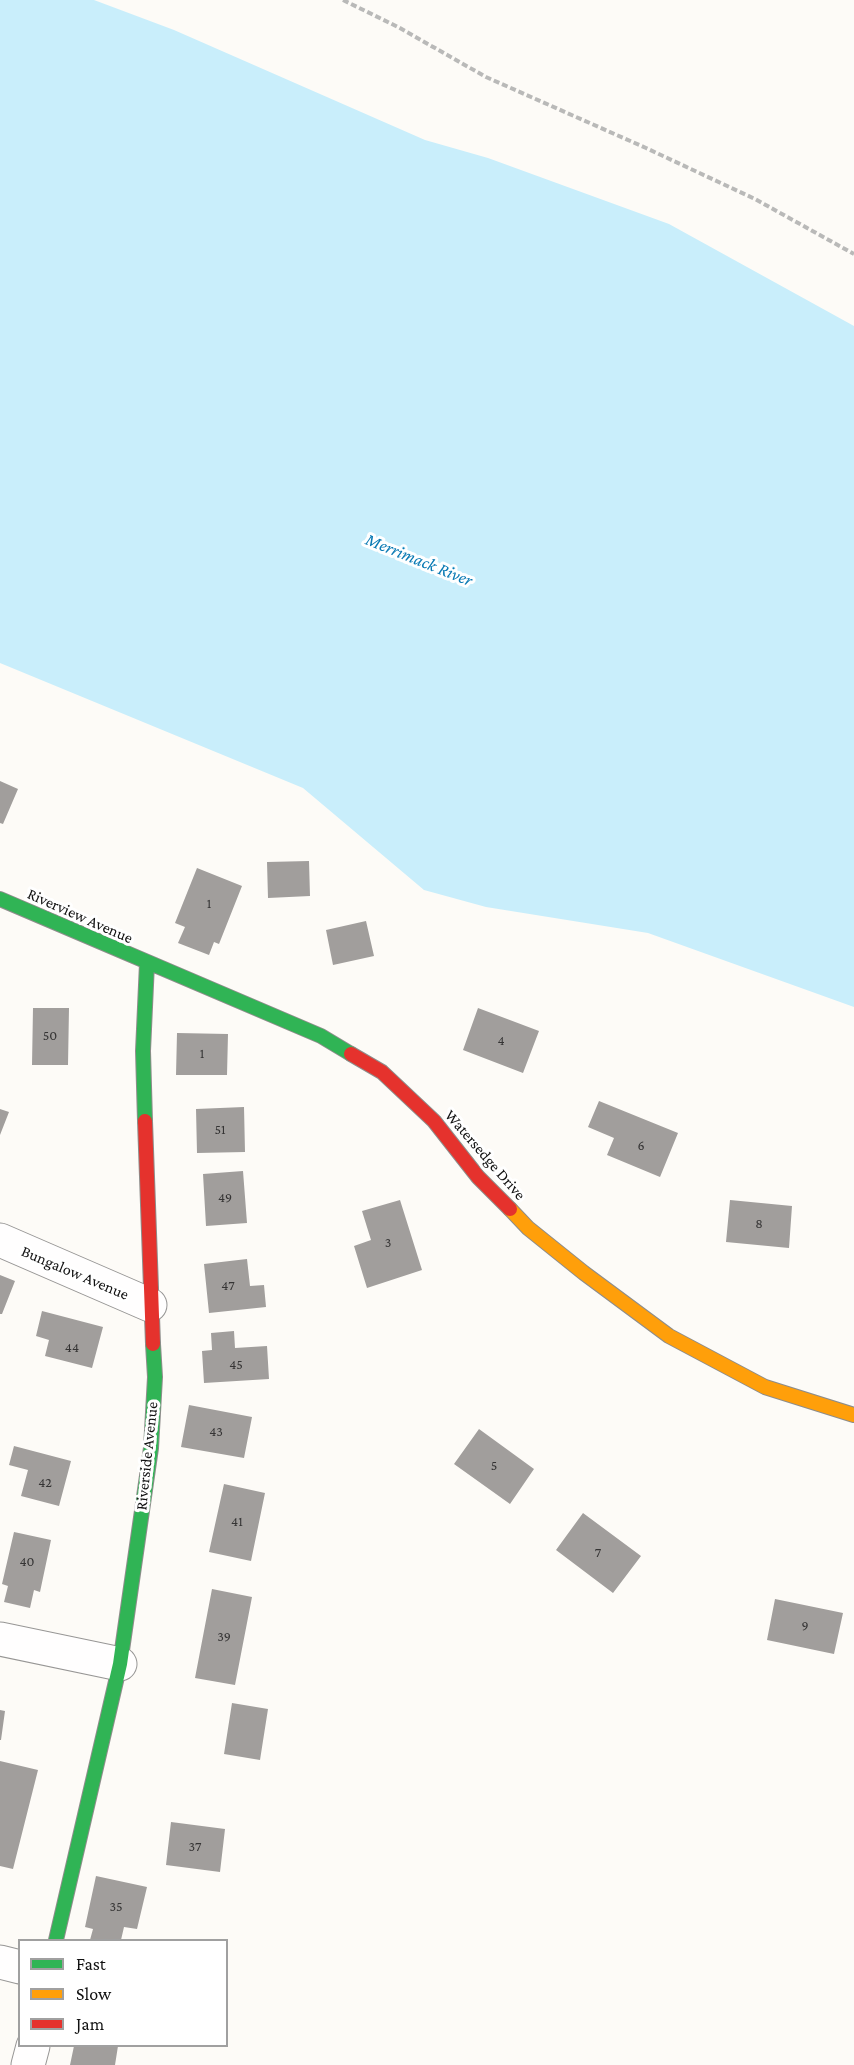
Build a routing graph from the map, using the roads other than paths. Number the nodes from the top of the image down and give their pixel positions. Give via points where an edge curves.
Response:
1 (0, 899) edge
2 (147, 963) junction
3 (0, 1240) edge
4 (150, 1305) junction
5 (854, 1415) edge
6 (0, 1639) edge
7 (120, 1664) junction
8 (56, 1939) edge
9 (0, 1962) edge
10 (18, 1966) edge
11 (33, 2047) edge
12 (28, 2065) edge

1 - 2 street, Riverview Avenue
2 - 4 street, Riverside Avenue via 143,1051
2 - 5 street, Watersedge Drive via 321,1036 382,1072 434,1120 478,1177 528,1228 669,1336 765,1387
3 - 4 street, Bungalow Avenue
4 - 7 street, Riverside Avenue via 155,1377 151,1448
6 - 7 street
7 - 8 street, Riverside Avenue
9 - 10 street
11 - 12 street

